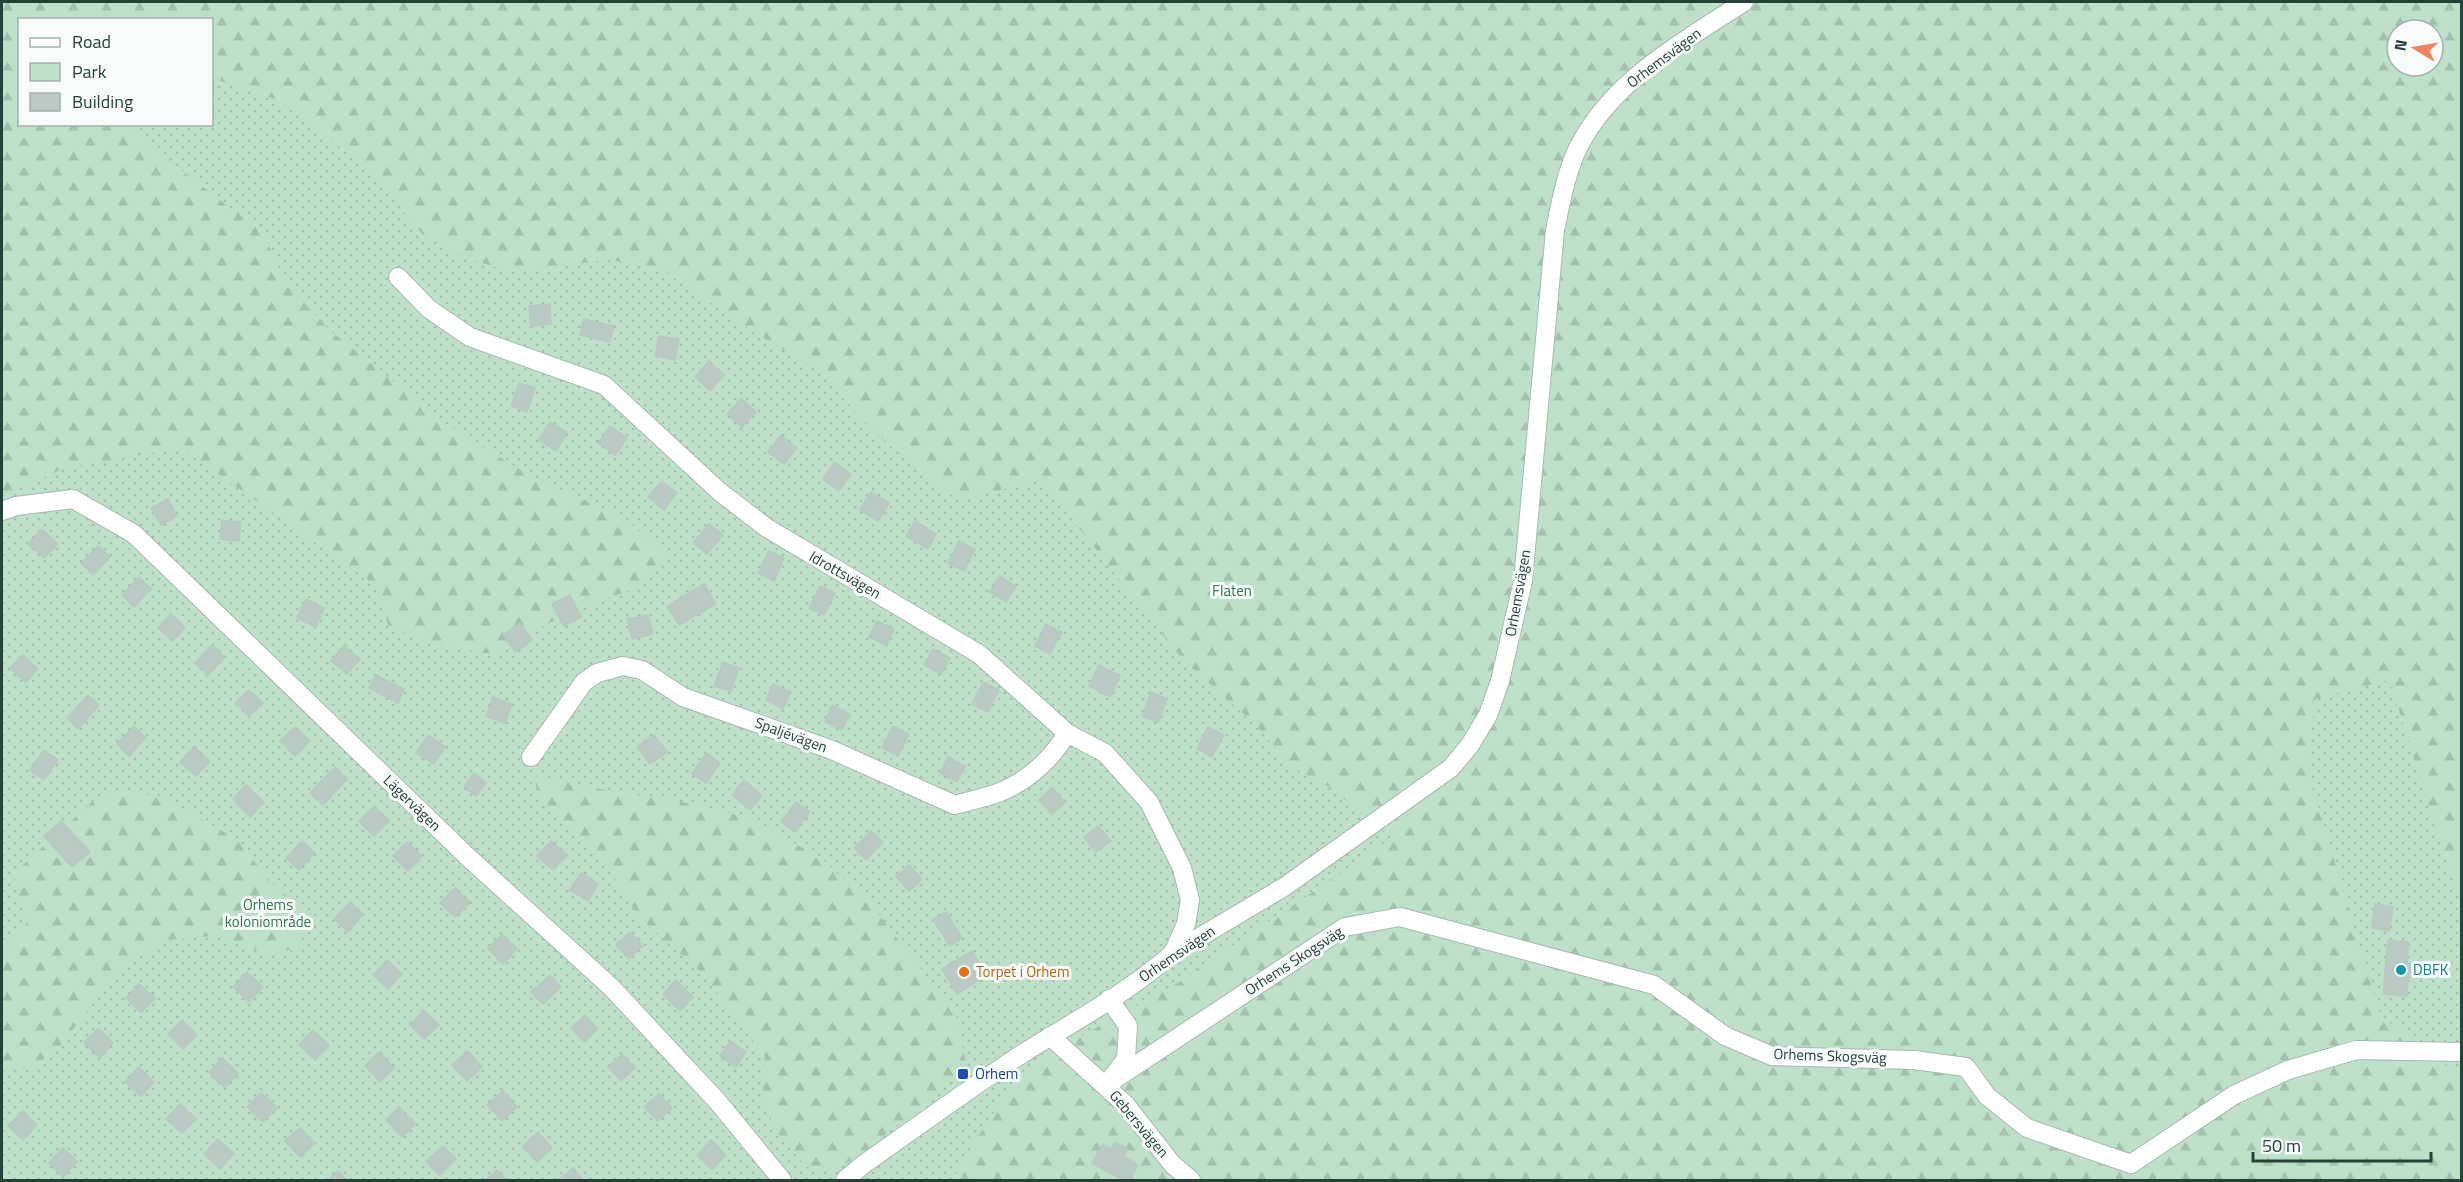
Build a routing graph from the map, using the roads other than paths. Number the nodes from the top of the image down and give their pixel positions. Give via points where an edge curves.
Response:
1 (1743, 2) edge
2 (398, 277) dead end
3 (2, 511) edge
4 (1067, 733) junction
5 (531, 757) dead end
6 (1173, 953) junction
7 (1109, 999) junction
8 (1050, 1036) junction
9 (2462, 1052) edge
10 (1106, 1085) junction
11 (782, 1180) edge
12 (845, 1180) edge
13 (1191, 1180) edge

1 - 6 street, Orhemsvägen via 1648,66 1613,97 1579,146 1564,185 1555,230 1523,581 1500,681 1488,715 1451,768 1284,887
2 - 4 street, Idrottsvägen via 429,309 470,337 604,385 720,492 767,528 979,654
3 - 11 street, Lägervägen via 74,499 134,534 469,858 611,987 718,1102
4 - 5 street, Spaljévägen via 1056,752 1037,770 1005,790 955,805 832,750 683,697 642,670 623,666 584,682
4 - 6 street, Idrottsvägen via 1105,753 1149,802 1182,868 1190,900 1186,924
6 - 7 street, Orhemsvägen
7 - 8 street, Orhemsvägen
7 - 10 street, Gebersvägen via 1128,1026 1126,1059
8 - 10 street
8 - 12 street, Orhemsvägen
9 - 10 street, Orhems Skogsväg via 2356,1050 2288,1070 2234,1095 2131,1164 2027,1128 1987,1096 1966,1067 1914,1059 1772,1056 1725,1036 1654,985 1400,917 1345,927
10 - 13 street, Gebersvägen via 1172,1164

